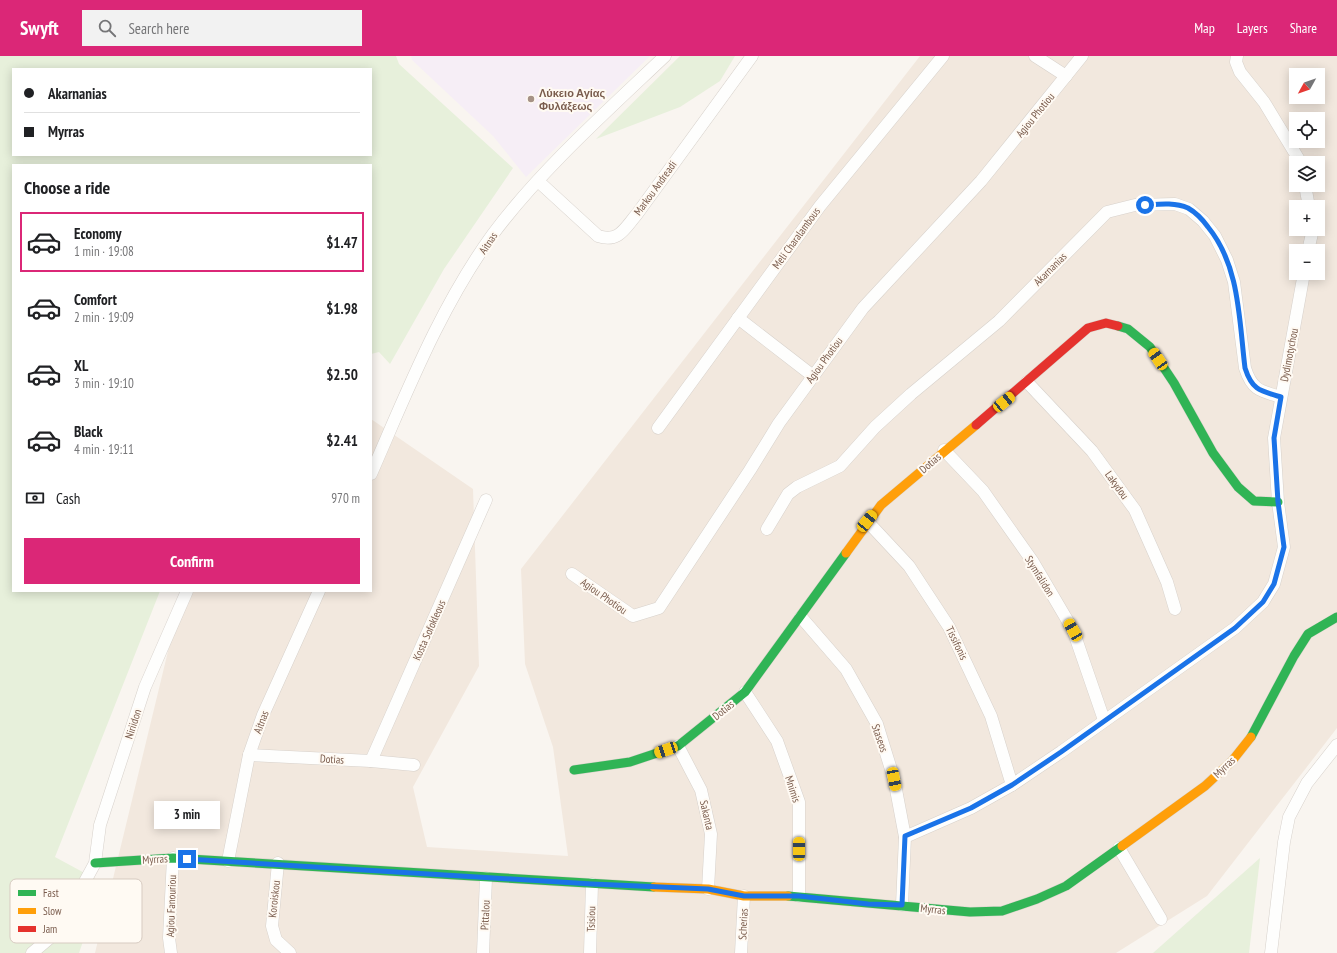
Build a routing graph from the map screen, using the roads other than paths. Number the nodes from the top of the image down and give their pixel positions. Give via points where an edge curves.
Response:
1 (665, 56) edge
2 (752, 56) edge
3 (943, 56) edge
4 (1035, 56) edge
5 (1082, 56) edge
6 (1237, 56) edge
7 (1066, 76) junction
8 (1297, 156) edge
9 (538, 181) junction
10 (1303, 280) edge
11 (738, 318) junction
12 (813, 376) junction
13 (1028, 382) junction
14 (1281, 397) junction
15 (658, 428) dead end
16 (944, 450) junction
17 (372, 472) edge
18 (486, 500) dead end
19 (1278, 502) junction
20 (867, 521) junction
21 (767, 529) dead end
22 (572, 574) dead end
23 (187, 592) edge
24 (319, 592) edge
25 (1175, 608) dead end
26 (801, 617) junction
27 (1337, 617) edge
28 (745, 692) junction
29 (1104, 720) junction
30 (1337, 745) edge
31 (678, 746) junction
32 (249, 755) junction
33 (371, 761) junction
34 (414, 765) dead end
35 (574, 770) dead end
36 (1012, 785) junction
37 (905, 836) junction
38 (1119, 848) junction
39 (173, 858) junction
40 (228, 861) junction
41 (95, 863) junction
42 (278, 863) junction
43 (486, 878) junction
44 (86, 879) edge
45 (592, 884) junction
46 (708, 889) junction
47 (744, 896) junction
48 (799, 896) junction
49 (902, 905) junction
50 (1161, 919) dead end
51 (44, 943) edge
52 (32, 953) edge
53 (171, 953) edge
54 (290, 953) edge
55 (483, 953) edge
56 (590, 953) edge
57 (741, 953) edge
58 (1271, 953) edge

1 - 9 street, Aitnas
2 - 9 street, Markou Andreadi via 637,214 617,236 607,239 598,236
3 - 11 street, Meli Charalambous via 820,206
4 - 7 street
5 - 7 street, Agiou Photiou
6 - 8 street via 1236,62 1240,72 1264,102
7 - 12 street, Agiou Photiou via 981,182 862,308
9 - 17 street, Aitnas via 493,234 453,298 418,365
10 - 14 street, Dydimotychou
11 - 12 street
11 - 15 street, Meli Charalambous
12 - 22 street, Agiou Photiou via 779,423 659,608 633,616
13 - 16 street, Dotias
13 - 19 street, Dotias via 1088,328 1106,323 1128,329 1150,347 1174,383 1213,453 1238,486 1254,501
13 - 25 street, Lakydou via 1092,451 1135,510 1167,582
14 - 19 street, Dydimotychou via 1274,438
14 - 21 street, Akarnanias via 1262,392 1248,378 1234,282 1216,236 1189,209 1175,204 1134,205 1107,212 999,321 911,394 875,427 840,466 802,484 788,494
16 - 20 street, Dotias via 881,505
16 - 29 street, Stymfalidon via 983,491 1041,576 1073,630
18 - 33 street, Kosta Sofokleous
19 - 29 street, Dydimotychou via 1284,547 1274,584 1263,602 1235,628
20 - 26 street, Dotias
20 - 36 street, Tissifonis via 909,566 949,627 991,716
23 - 41 street, Niriidon via 145,687 100,825
24 - 32 street, Aitnas via 263,715
26 - 28 street, Dotias
26 - 37 street, Staseos via 846,669 877,724 894,779
27 - 38 street, Myrras via 1308,634 1253,735 1232,761 1205,786
28 - 31 street, Dotias
28 - 48 street, Mnimis via 777,741 799,802
29 - 36 street, Dydimotychou
30 - 58 street via 1307,783 1289,817
31 - 35 street, Dotias via 630,762
31 - 46 street, Sakanta via 701,790 711,834
32 - 33 street, Dotias
32 - 40 street, Aitnas
33 - 34 street, Dotias
36 - 37 street, Dydimotychou via 971,808
37 - 49 street, Staseos
38 - 49 street, Myrras via 1066,886 1002,911 970,912
38 - 50 street
39 - 40 street, Myrras
39 - 41 street, Myrras
39 - 53 street, Agiou Fanouriou via 169,938
40 - 42 street, Myrras
41 - 44 street
42 - 43 street, Myrras
42 - 54 street, Koroiskou via 272,926 276,940
43 - 45 street, Myrras
43 - 55 street, Pittalou
45 - 46 street, Myrras
45 - 56 street, Tsisiou
46 - 47 street, Myrras
47 - 48 street, Myrras
47 - 57 street, Scherias
48 - 49 street, Myrras
51 - 52 street

